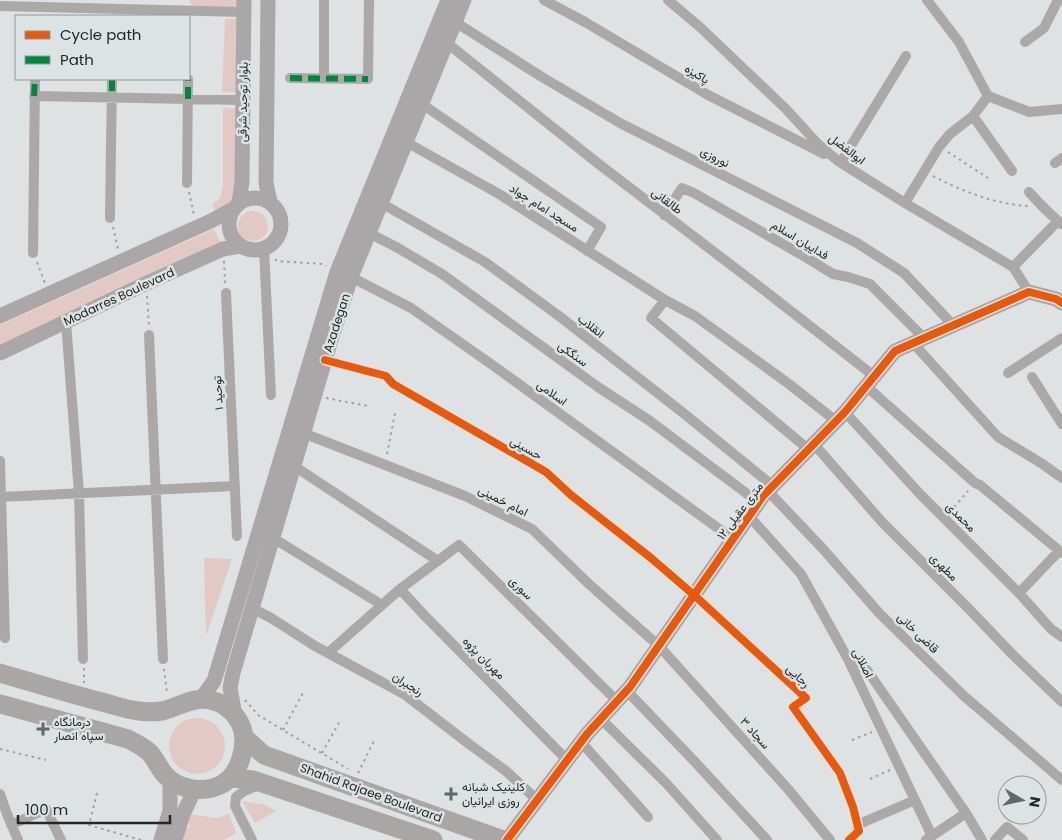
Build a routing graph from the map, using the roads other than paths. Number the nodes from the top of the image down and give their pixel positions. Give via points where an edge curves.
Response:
1 (268, 0) edge
2 (324, 0) edge
3 (369, 0) edge
4 (448, 0) edge
5 (464, 0) edge
6 (544, 0) edge
7 (668, 0) edge
8 (927, 0) edge
9 (1058, 0) edge
10 (1062, 3) edge
11 (0, 6) edge
12 (244, 6) edge
13 (455, 22) junction
14 (447, 42) junction
15 (1025, 42) dead end
16 (906, 56) dead end
17 (324, 78) junction
18 (368, 79) junction
19 (35, 80) edge
20 (112, 80) edge
21 (188, 80) edge
22 (34, 96) junction
23 (988, 96) junction
24 (112, 97) junction
25 (188, 99) junction
26 (243, 100) junction
27 (422, 104) junction
28 (1062, 109) edge
29 (973, 116) junction
30 (406, 142) junction
31 (841, 162) junction
32 (1012, 171) dead end
33 (187, 183) road end
34 (1029, 192) dead end
35 (270, 202) junction
36 (381, 203) junction
37 (905, 203) junction
38 (236, 206) junction
39 (664, 215) junction
40 (110, 218) road end
41 (1060, 223) edge
42 (369, 233) junction
43 (240, 246) junction
44 (264, 249) junction
45 (587, 251) junction
46 (33, 252) road end
47 (1013, 267) junction
48 (344, 275) junction
49 (1029, 292) junction
50 (226, 293) road end
51 (665, 300) junction
52 (1062, 302) edge
53 (0, 316) edge
54 (66, 322) junction
55 (953, 325) junction
56 (149, 335) road end
57 (1062, 338) edge
58 (324, 340) junction
59 (919, 340) junction
60 (0, 353) edge
61 (325, 360) junction
62 (1008, 373) dead end
63 (1032, 377) dead end
64 (870, 381) junction
65 (270, 395) dead end
66 (840, 417) junction
67 (1060, 417) edge
68 (304, 433) junction
69 (811, 447) junction
70 (0, 461) edge
71 (294, 466) junction
72 (1062, 478) edge
73 (235, 486) junction
74 (156, 490) junction
75 (79, 493) junction
76 (766, 493) junction
77 (1, 497) edge
78 (749, 516) junction
79 (237, 536) dead end
80 (272, 538) junction
81 (733, 538) junction
82 (1061, 552) edge
83 (438, 561) junction
84 (400, 590) junction
85 (1019, 593) junction
86 (694, 595) junction
87 (382, 605) junction
88 (252, 608) junction
89 (1062, 636) edge
90 (5, 638) dead end
91 (658, 646) junction
92 (328, 653) junction
93 (83, 659) road end
94 (163, 659) road end
95 (848, 659) junction
96 (0, 673) edge
97 (31, 682) junction
98 (622, 696) junction
99 (201, 699) junction
100 (1062, 702) edge
101 (0, 704) edge
102 (26, 710) junction
103 (235, 715) junction
104 (601, 719) junction
105 (244, 737) junction
106 (581, 742) junction
107 (264, 754) junction
108 (567, 760) junction
109 (231, 778) junction
110 (170, 780) junction
111 (1062, 780) edge
112 (258, 782) junction
113 (195, 789) junction
114 (0, 794) edge
115 (537, 800) junction
116 (915, 800) junction
117 (966, 813) junction
118 (3, 816) edge
119 (648, 817) dead end
120 (11, 825) junction
121 (857, 825) junction
122 (929, 838) edge
123 (18, 840) edge
124 (61, 840) edge
125 (161, 840) edge
126 (175, 840) edge
127 (252, 840) edge
128 (433, 840) edge
129 (505, 840) edge
130 (717, 840) edge
131 (767, 840) edge
132 (830, 840) edge
133 (850, 840) edge
134 (982, 840) edge
135 (995, 840) edge
136 (1023, 840) edge

1 - 35 street, بلوار توحید شرقی via 266,183
2 - 17 street
3 - 18 street
4 - 48 street, Azadegan
5 - 13 street, Azadegan
6 - 31 street, پاکیزه via 708,95
7 - 31 street, ابوالفضل via 702,28
8 - 23 street via 959,42
9 - 10 street
9 - 15 street via 1044,28
11 - 12 street
12 - 26 street, بلوار توحید شرقی
13 - 14 street, Azadegan
13 - 55 street, نوروزی via 620,123 858,243 904,273
14 - 27 street, Azadegan
14 - 39 street, طالقانی
16 - 31 street
17 - 18 street
17 - 18 street via 290,78
19 - 22 street
20 - 24 street
21 - 25 street
22 - 24 street
22 - 46 street
23 - 28 street via 1030,112
23 - 29 street
24 - 25 street
24 - 40 street
25 - 26 street
25 - 33 street
26 - 38 street, بلوار توحید شرقی via 242,182
27 - 30 street, Azadegan
27 - 45 street via 601,227
29 - 32 street
29 - 37 street via 939,147
30 - 36 street, Azadegan
30 - 45 street, مسجد امام جواد via 498,194
31 - 37 street, ابوالفضل
34 - 41 street
35 - 38 street via 254,198
35 - 44 street via 280,215 280,232 277,239
36 - 42 street, Azadegan
36 - 76 street, انقلاب via 485,262 566,322 674,406
37 - 47 street, ابوالفضل
38 - 43 street via 228,225
38 - 53 street via 197,227
39 - 59 street, فداییان اسلام via 682,188 694,193 833,274 870,284
39 - 64 street, طالقانی via 760,287
41 - 47 street
42 - 48 street, Azadegan
42 - 76 street, سنگکی via 442,274 598,387
43 - 44 street via 247,250
43 - 54 street, Modarres Boulevard via 223,249
44 - 65 street
45 - 51 street, مسجد امام جواد
47 - 49 street, ابوالفضل
48 - 58 street, Azadegan
48 - 81 street, اسلامی via 411,308
49 - 52 street
49 - 55 street, ۱۲ متری عقیلی
50 - 73 street, توحید ۱
51 - 66 street, محمدی via 695,316
51 - 69 street, مطهری via 651,318
54 - 60 street, Modarres Boulevard
54 - 75 street
55 - 59 street, ۱۲ متری عقیلی
56 - 74 street
57 - 62 street
58 - 61 street, Azadegan
58 - 99 street, Azadegan via 214,681
59 - 64 street, ۱۲ متری عقیلی via 894,351
59 - 72 street via 998,438
61 - 68 street, Azadegan
61 - 86 street, حسینی via 386,376 393,384 546,472
63 - 67 street
64 - 66 street, ۱۲ متری عقیلی
64 - 82 street, طالقانی via 975,483
66 - 69 street, ۱۲ متری عقیلی
66 - 85 street, محمدی
68 - 71 street, Azadegan
68 - 91 street, امام خمینی via 464,496 532,530
69 - 76 street, ۱۲ متری عقیلی
69 - 100 street, مطهری
70 - 77 street
71 - 80 street, Azadegan
71 - 83 street
73 - 74 street
73 - 79 street, توحید ۱
74 - 75 street
74 - 94 street
75 - 77 street
75 - 93 street
76 - 78 street, ۱۲ متری عقیلی
76 - 111 street, قاضی خانی via 823,549 880,614 964,696
77 - 90 street
78 - 81 street, ۱۲ متری عقیلی
78 - 95 street, اصلانی via 801,574
80 - 87 street
80 - 88 street, Azadegan
81 - 86 street, ۱۲ متری عقیلی
82 - 85 street
83 - 84 street, سوری
83 - 98 street, سوری via 460,545
84 - 87 street
84 - 108 street, مهربان پژوه
85 - 89 street, محمدی via 1051,629
86 - 91 street, ۱۲ متری عقیلی
86 - 121 street, رجایی via 806,698 793,706 840,773
87 - 92 street
88 - 92 street, رنجبران
88 - 103 street, Azadegan via 230,688
91 - 98 street, ۱۲ متری عقیلی
91 - 132 street, سجاد ۳
92 - 115 street, رنجبران via 404,694 506,771
95 - 116 street, اصلانی
95 - 117 street via 868,670
96 - 97 highway
97 - 99 highway via 137,711 165,710
97 - 102 highway
98 - 104 street, ۱۲ متری عقیلی
98 - 131 street via 696,763
99 - 103 highway via 217,702
101 - 102 highway
102 - 110 highway via 128,739 151,754
103 - 105 highway
104 - 106 street, ۱۲ متری عقیلی
104 - 130 street via 666,783
105 - 107 highway, Shahid Rajaee Boulevard
105 - 109 highway via 241,761
106 - 108 street, ۱۲ متری عقیلی
106 - 119 street
107 - 112 highway via 255,756 248,770
107 - 129 highway, Shahid Rajaee Boulevard
108 - 115 street, ۱۲ متری عقیلی
109 - 112 highway, Shahid Rajaee Boulevard
109 - 113 highway via 209,789
110 - 113 highway via 182,787
110 - 125 street via 170,810
112 - 127 street via 236,797 234,806
112 - 128 highway, Shahid Rajaee Boulevard
113 - 126 street
114 - 118 street
115 - 129 street, ۱۲ متری عقیلی
116 - 121 street
116 - 122 street, اصلانی
117 - 122 street
117 - 134 street
118 - 120 street
120 - 123 street
120 - 124 street via 46,809
121 - 133 street via 859,832
135 - 136 street via 1007,827

